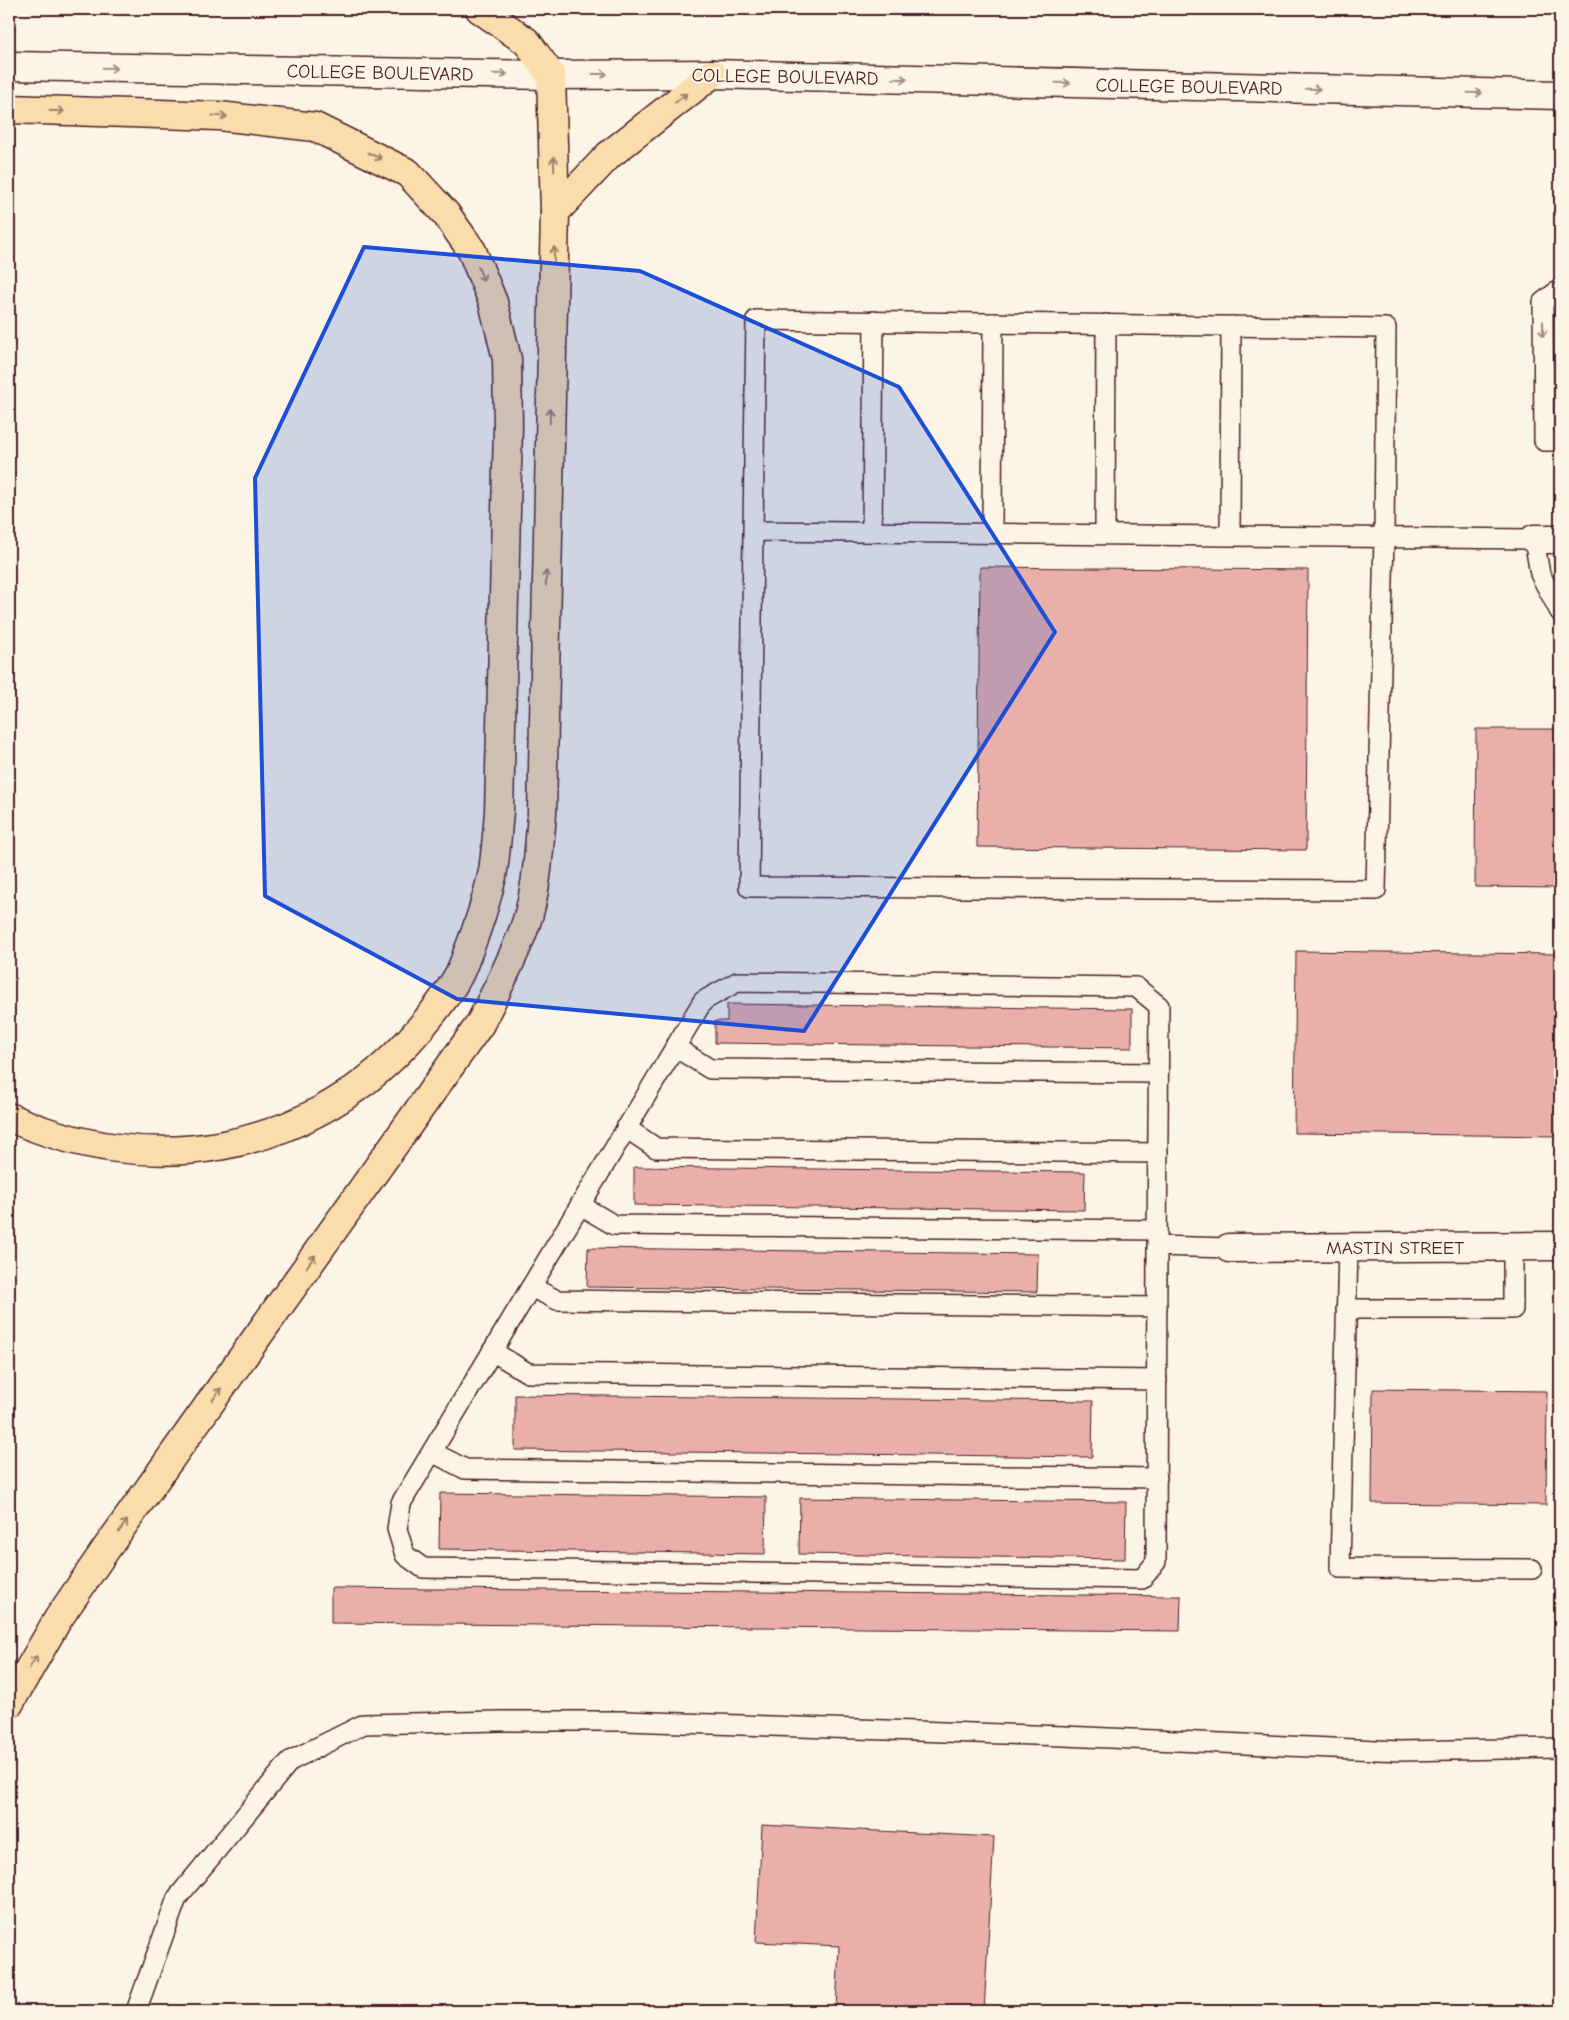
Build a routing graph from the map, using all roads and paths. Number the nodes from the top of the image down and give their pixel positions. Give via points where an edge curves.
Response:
1 (480, 9) edge
2 (9, 66) edge
3 (551, 74) junction
4 (712, 74) junction
5 (1560, 95) edge
6 (9, 109) edge
7 (555, 212) junction
8 (1560, 290) edge
9 (874, 322) junction
10 (993, 323) junction
11 (1106, 324) junction
12 (1232, 326) junction
13 (1560, 442) edge
14 (753, 530) junction
15 (872, 531) junction
16 (992, 533) junction
17 (1105, 533) junction
18 (1230, 535) junction
19 (1384, 536) junction
20 (1534, 539) junction
21 (1560, 539) edge
22 (1560, 612) edge
23 (675, 1047) junction
24 (1158, 1073) junction
25 (9, 1116) edge
26 (626, 1128) junction
27 (1158, 1153) junction
28 (580, 1205) junction
29 (1157, 1238) junction
30 (1513, 1246) junction
31 (1560, 1246) edge
32 (1229, 1248) joint
33 (1348, 1248) junction
34 (531, 1287) junction
35 (1157, 1307) junction
36 (1346, 1309) junction
37 (492, 1351) junction
38 (1157, 1380) junction
39 (432, 1452) junction
40 (1156, 1478) junction
41 (1532, 1569) dead end
42 (9, 1704) edge
43 (1560, 1748) edge
44 (136, 2011) edge

1 - 3 highway via 528,42
2 -> 3 main road, COLLEGE BOULEVARD
3 -> 4 main road, COLLEGE BOULEVARD
7 -> 3 highway
4 -> 5 main road, COLLEGE BOULEVARD
7 -> 4 highway via 609,155
6 -> 25 highway via 219,116 315,127 408,173 446,214 472,251 493,302 506,359 508,425 499,812 492,874 480,922 458,976 430,1019 392,1059 344,1098 305,1119 220,1146 165,1152 117,1148 71,1140
42 -> 7 highway via 58,1620 106,1550 480,1024 526,922 542,814
8 -> 13 lane via 1543,302 1544,441
9 - 10 lane
9 - 14 lane via 756,320
9 - 15 lane
10 - 11 lane
10 - 16 lane
11 - 12 lane
11 - 17 lane
12 - 18 lane
12 - 19 lane via 1386,328
14 - 15 lane
14 - 19 lane via 749,886 759,887 1376,890
15 - 16 lane
16 - 17 lane
17 - 18 lane
18 - 19 lane
19 - 20 lane
20 - 21 main road
20 - 22 lane via 1540,574
23 - 24 lane via 710,1069
23 - 24 lane via 703,1000 737,982 1136,987 1159,1006
23 - 26 lane
24 - 27 lane
26 - 27 lane via 656,1148
26 - 28 lane
27 - 29 lane
28 - 29 lane via 614,1225
28 - 34 lane
29 - 32 lane
29 - 35 lane
30 - 31 main road, MASTIN STREET
30 - 33 main road, MASTIN STREET
30 - 36 lane via 1513,1309
32 - 33 main road, MASTIN STREET
33 - 36 lane
34 - 35 lane via 557,1300
34 - 37 lane
35 - 38 lane
36 - 41 lane via 1340,1568
37 - 38 lane via 528,1373
37 - 39 lane
38 - 40 lane
39 - 40 lane via 465,1469
39 - 40 lane via 401,1504 397,1529 405,1555 424,1568 1142,1579 1156,1562
43 - 44 lane via 1400,1751 625,1721 364,1724 290,1761 177,1898

